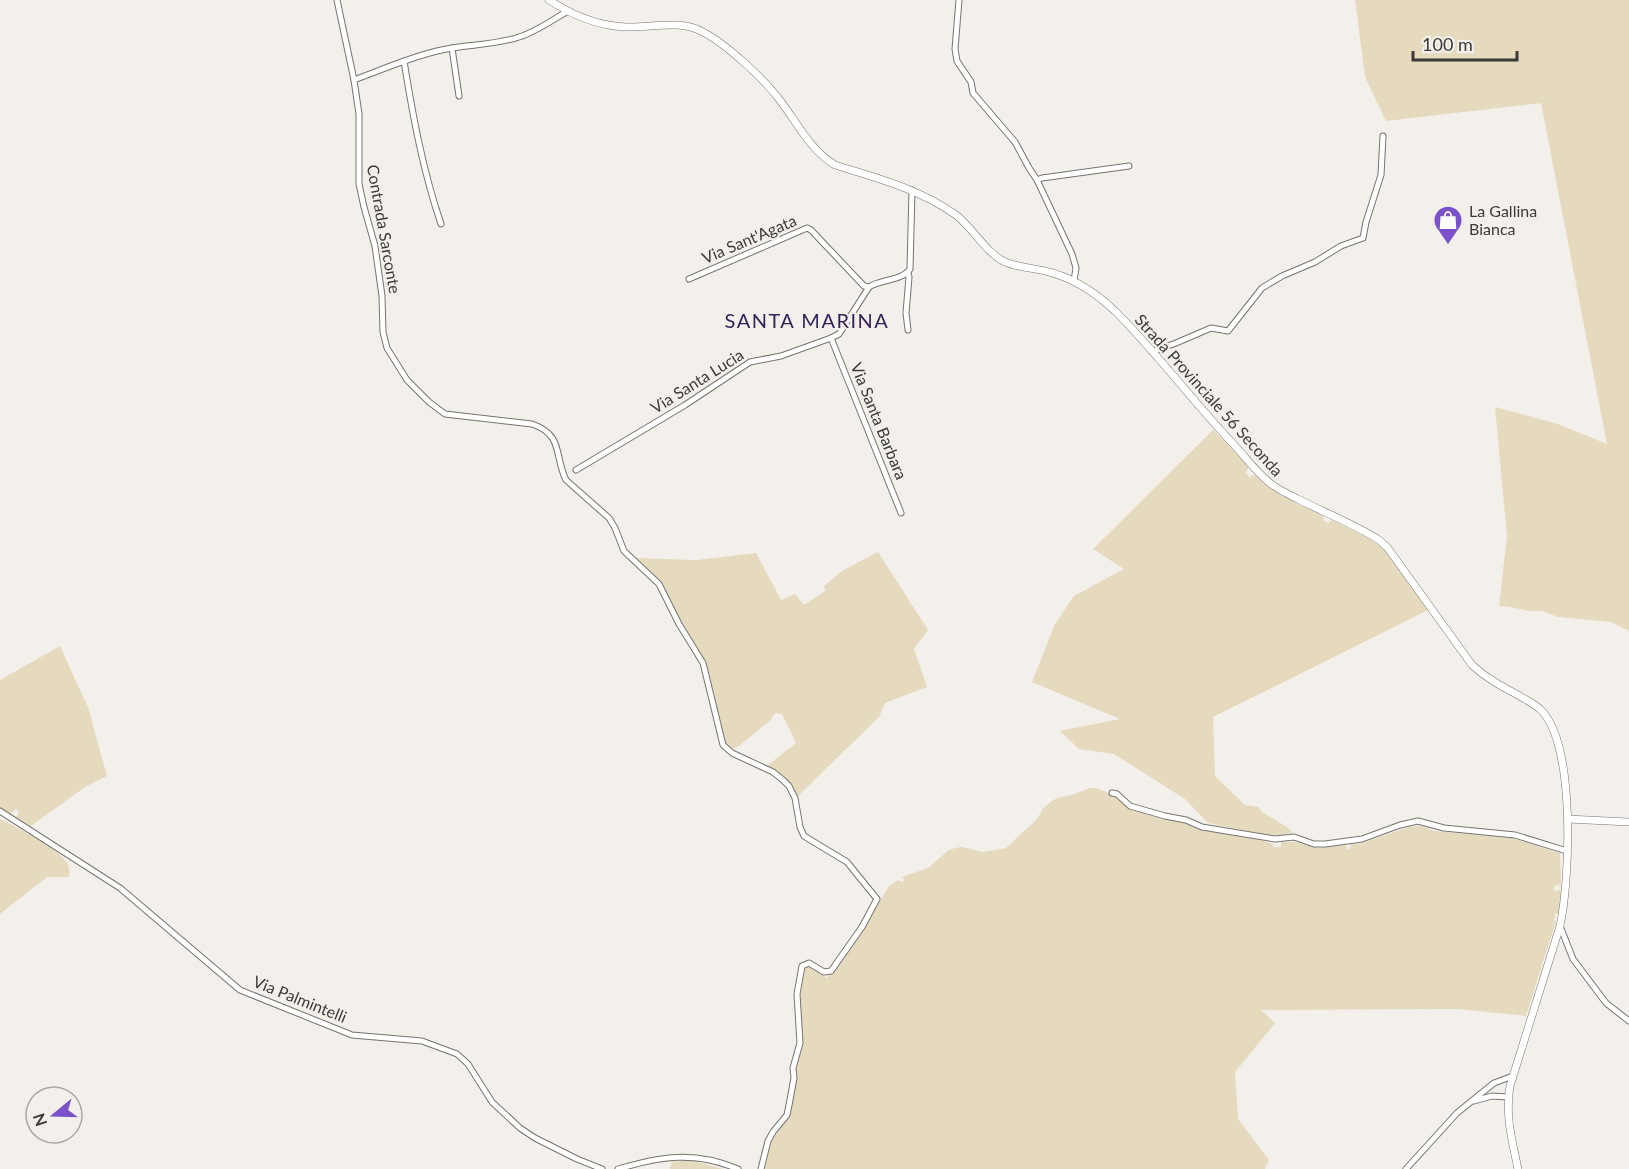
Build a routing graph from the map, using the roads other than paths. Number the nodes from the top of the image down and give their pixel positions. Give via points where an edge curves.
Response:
1 (337, 0) edge
2 (549, 0) edge
3 (959, 0) edge
4 (568, 11) junction
5 (452, 48) junction
6 (404, 61) junction
7 (354, 80) junction
8 (459, 96) dead end
9 (1383, 136) dead end
10 (1129, 166) dead end
11 (1037, 180) junction
12 (912, 190) junction
13 (441, 224) dead end
14 (908, 273) junction
15 (688, 279) dead end
16 (1074, 281) junction
17 (869, 287) junction
18 (908, 330) dead end
19 (831, 339) junction
20 (1152, 352) junction
21 (576, 470) dead end
22 (901, 513) dead end
23 (1113, 793) dead end
24 (0, 811) edge
25 (1567, 819) junction
26 (1629, 822) edge
27 (1567, 851) junction
28 (1560, 926) junction
29 (1629, 1021) edge
30 (1513, 1076) junction
31 (1508, 1097) junction
32 (1470, 1103) junction
33 (602, 1169) edge
34 (618, 1169) edge
35 (738, 1169) edge
36 (761, 1169) edge
37 (1406, 1169) edge
38 (1518, 1169) edge

1 - 7 street, Contrada Sarconte
2 - 4 street, Strada Provinciale 56 Seconda
3 - 11 street via 957,61 971,82 973,93 1015,142
4 - 5 street via 527,35
4 - 12 street, Strada Provinciale 56 Seconda via 615,27 681,26 702,32 764,82 826,159
5 - 6 street
5 - 8 street
6 - 7 street
6 - 13 street via 421,157
7 - 36 street, Contrada Sarconte via 359,114 360,184 380,276 383,332 392,358 407,380 445,414 532,424 551,435 566,480 613,523 624,551 659,584 699,656 723,745 783,780 795,798 804,836 847,862 877,899 831,971 824,972 809,963 802,966 797,994 800,1043 787,1115 768,1140
9 - 20 street via 1381,175 1363,238 1262,288 1228,331 1211,328
10 - 11 street
11 - 16 street via 1072,254
12 - 14 street
12 - 16 street, Strada Provinciale 56 Seconda via 960,218 1004,261
14 - 17 street
14 - 18 street
15 - 17 street, Via Sant'Agata via 807,228
16 - 20 street, Strada Provinciale 56 Seconda via 1114,311
17 - 19 street via 839,334
19 - 21 street, Via Santa Lucia via 750,362
19 - 22 street, Via Santa Barbara
20 - 25 street, Strada Provinciale 56 Seconda via 1266,480 1379,540 1472,665 1541,710 1559,744 1565,771
23 - 27 street via 1130,806 1186,819 1202,827 1270,839 1294,837 1325,844 1362,839 1418,821 1515,836
24 - 33 street, Via Palmintelli via 120,888 240,990 352,1035 422,1041 457,1054 492,1102 520,1128
25 - 26 street
25 - 27 street, Strada Provinciale 56 Seconda
27 - 28 street, Strada Provinciale 56 Seconda
28 - 29 street via 1574,959 1606,1003
28 - 30 street, Strada Provinciale 56 Seconda
30 - 31 street, Strada Provinciale 56 Seconda
30 - 32 street via 1494,1083
31 - 32 street via 1492,1096
31 - 38 street, Strada Provinciale 56 Seconda
32 - 37 street
34 - 35 street via 650,1160 683,1157

